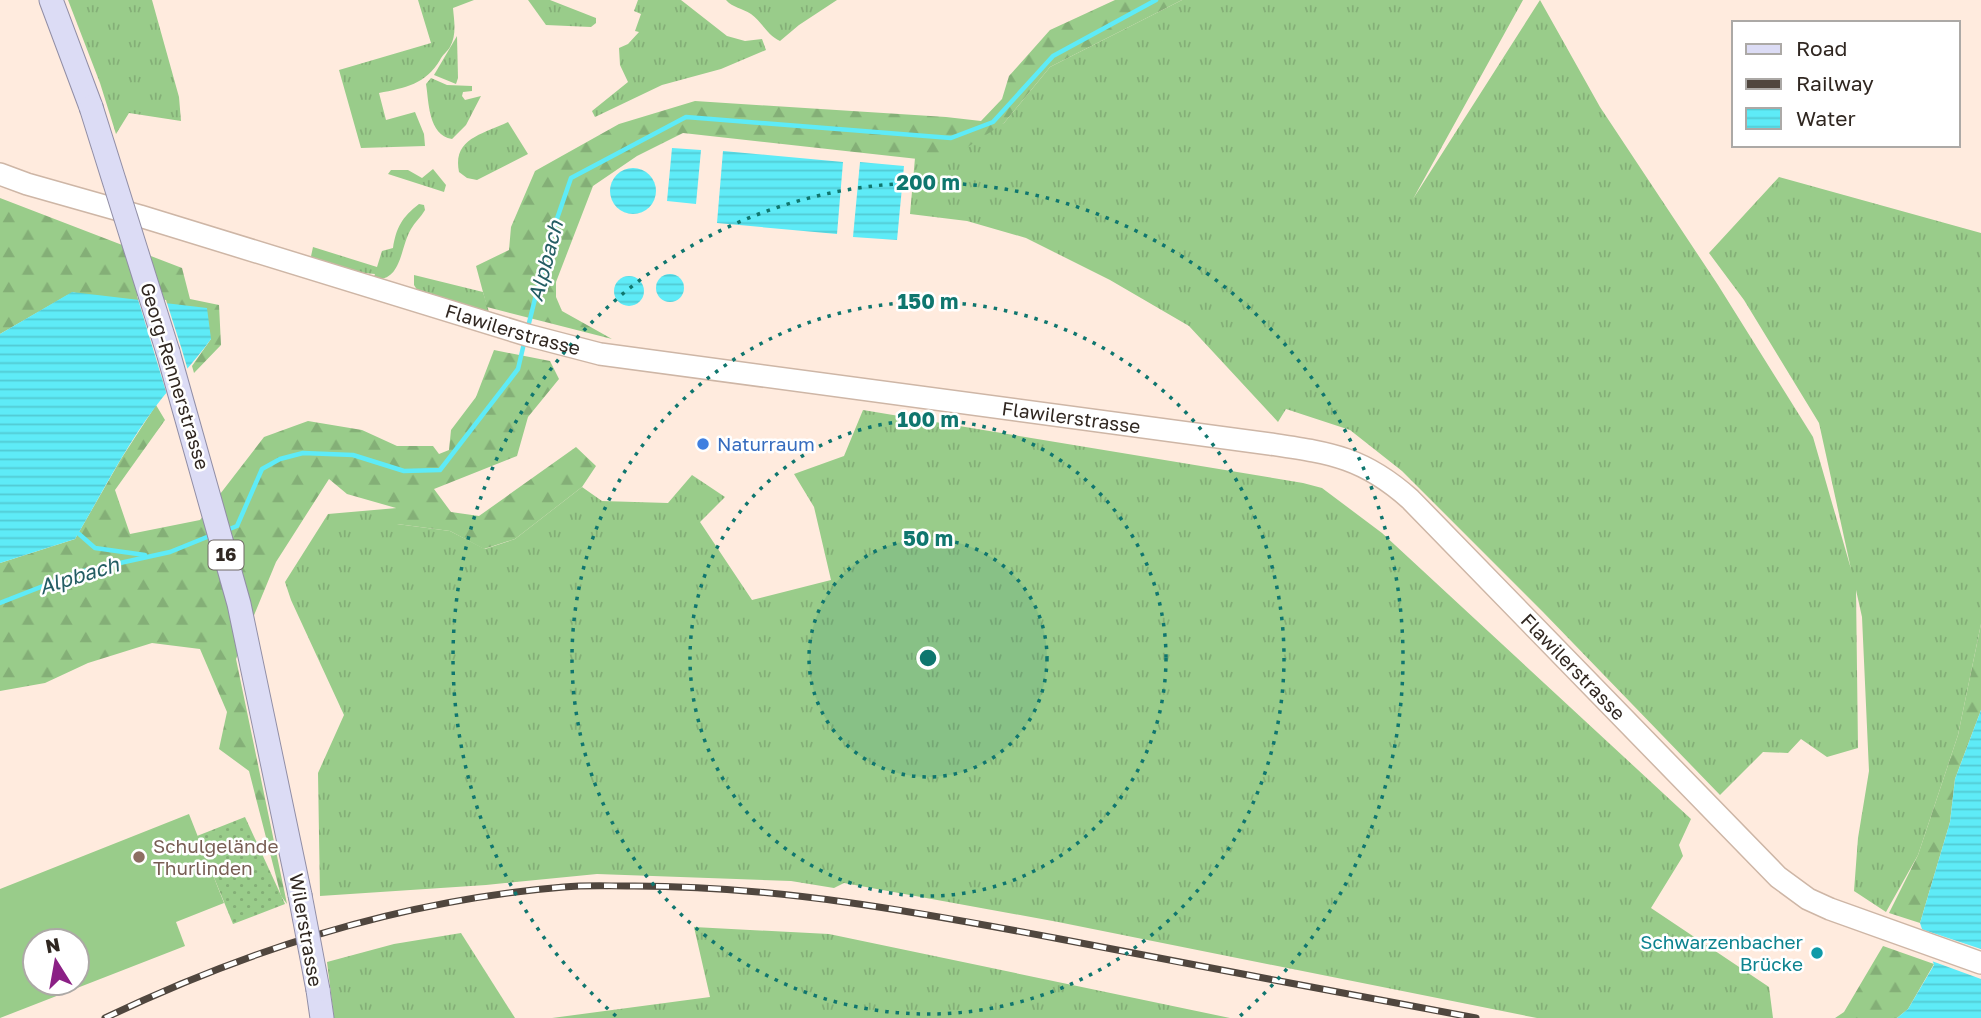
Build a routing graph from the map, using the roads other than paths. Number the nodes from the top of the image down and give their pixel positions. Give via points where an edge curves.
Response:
1 (51, 0) edge
2 (0, 174) edge
3 (273, 760) joint
4 (1981, 963) edge
5 (322, 1018) edge

1 - 3 main road, Georg-Rennerstrasse / 16, bridge via 91,107 169,352 239,604
2 - 4 main road, Flawilerstrasse via 600,354 1347,458 1372,470 1410,499 1778,877 1830,909
3 - 5 main road, Wilerstrasse / 16, bridge

